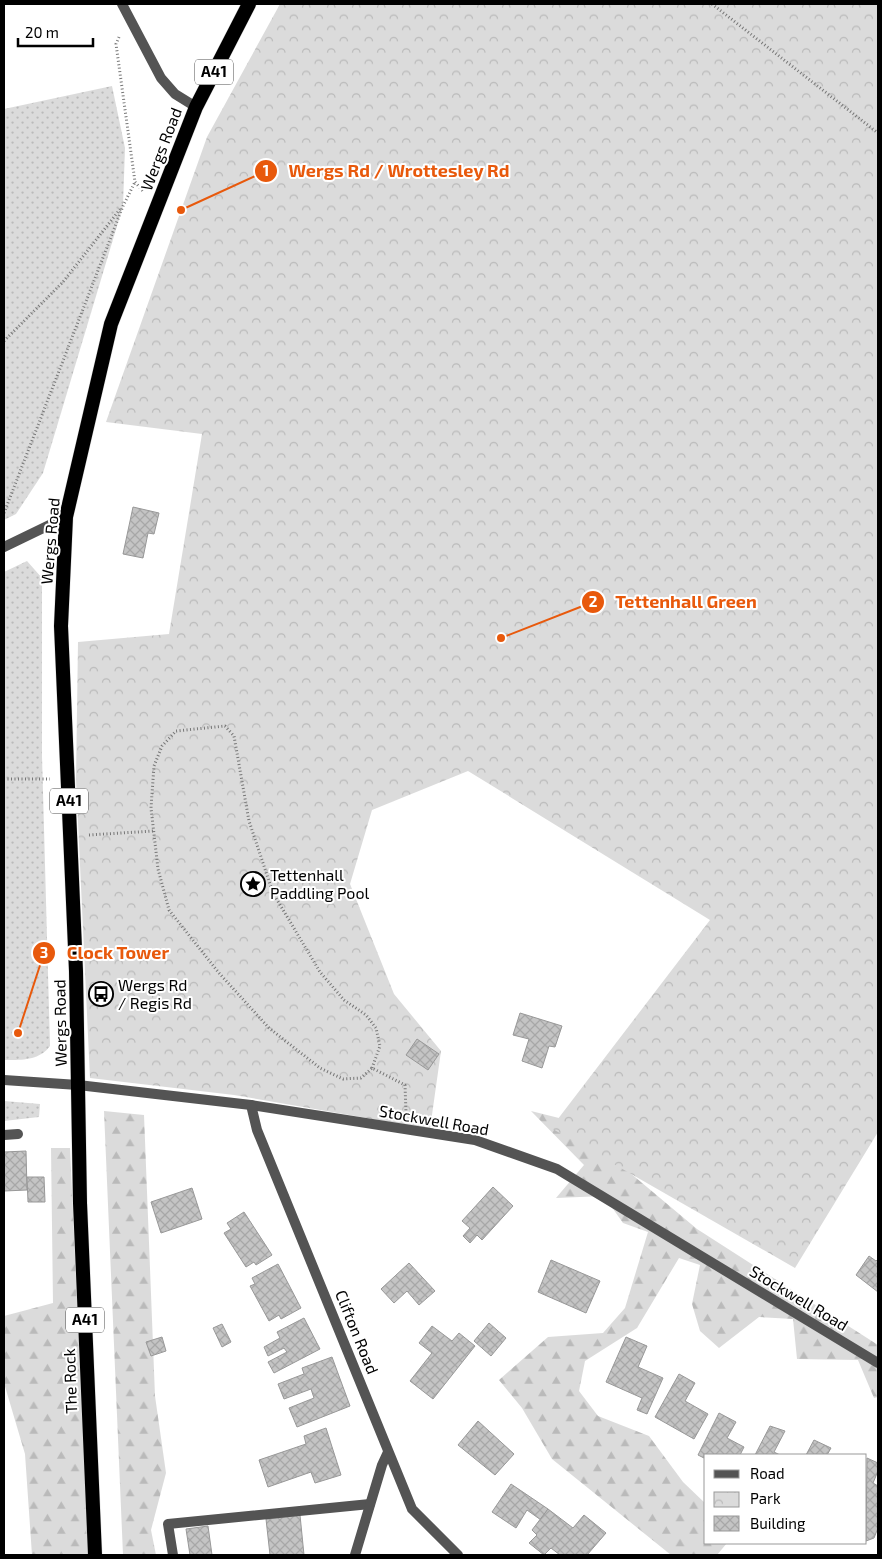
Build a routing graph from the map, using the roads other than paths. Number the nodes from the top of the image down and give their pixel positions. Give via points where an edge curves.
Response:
1 (249, 4) edge
2 (125, 8) edge
3 (196, 107) junction
4 (66, 517) junction
5 (4, 548) edge
6 (4, 1080) edge
7 (78, 1085) junction
8 (251, 1105) junction
9 (4, 1134) edge
10 (18, 1134) dead end
11 (878, 1363) edge
12 (388, 1452) junction
13 (370, 1504) junction
14 (95, 1555) edge
15 (173, 1555) edge
16 (355, 1555) edge
17 (458, 1555) edge

1 - 3 highway, Wergs Road / A41
2 - 3 street via 161,78 175,94
3 - 4 highway, Wergs Road / A41 via 111,324
4 - 5 street
4 - 7 highway, Wergs Road / A41 via 61,626
6 - 7 street, Stockwell Road
7 - 8 street, Stockwell Road
7 - 14 highway, The Rock / A41
8 - 11 street, Stockwell Road via 475,1140 557,1169
8 - 12 street, Clifton Road via 257,1130
9 - 10 street
12 - 13 street
12 - 17 street, Clifton Road via 412,1509
13 - 15 street via 168,1524
13 - 16 street

